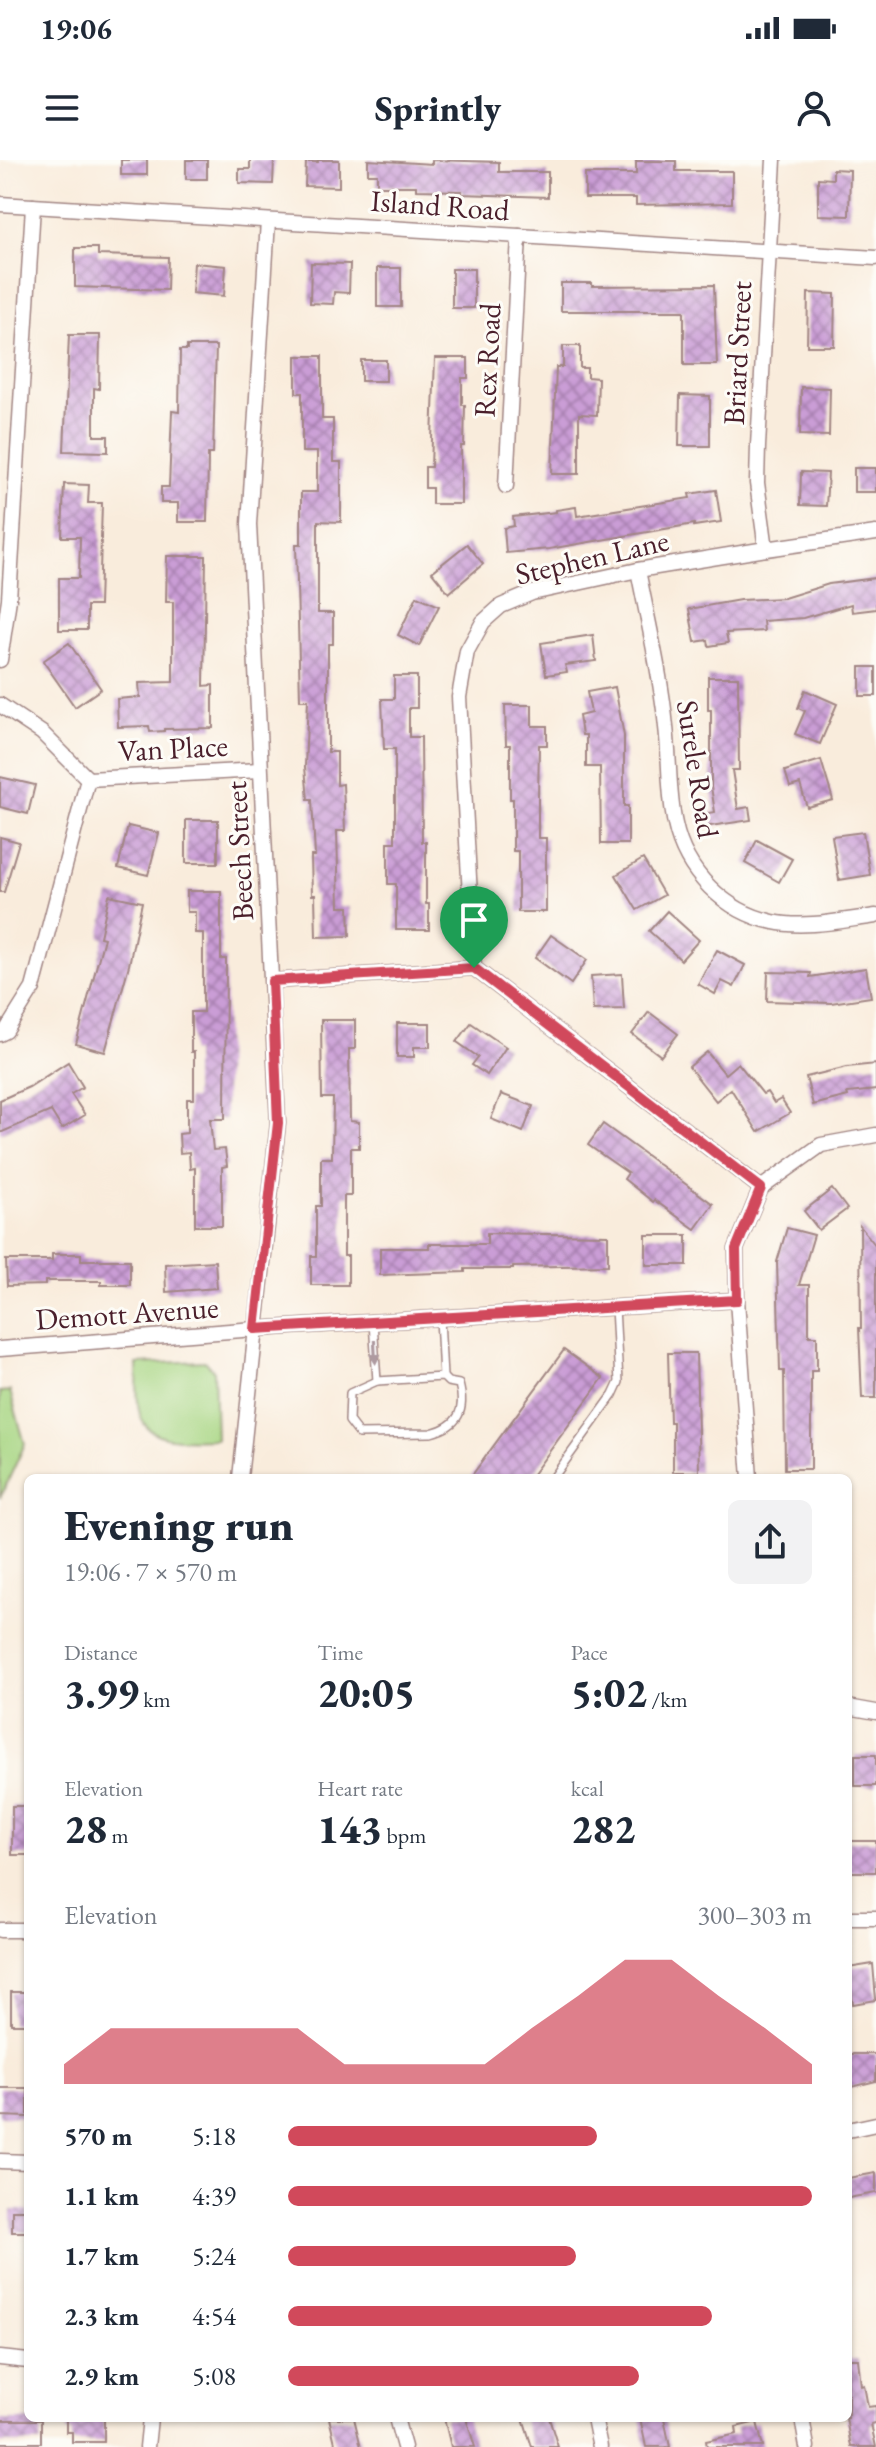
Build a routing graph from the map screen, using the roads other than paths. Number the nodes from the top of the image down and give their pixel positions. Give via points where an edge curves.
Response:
1 (774, 160) edge
2 (0, 204) edge
3 (33, 206) junction
4 (268, 221) junction
5 (519, 236) junction
6 (768, 252) junction
7 (876, 258) edge
8 (506, 486) dead end
9 (876, 533) edge
10 (766, 549) junction
11 (638, 570) junction
12 (0, 660) edge
13 (0, 705) edge
14 (260, 770) junction
15 (88, 779) junction
16 (876, 916) edge
17 (474, 968) junction
18 (272, 981) junction
19 (0, 1034) edge
20 (876, 1135) edge
21 (761, 1188) junction
22 (737, 1300) junction
23 (615, 1307) junction
24 (440, 1318) junction
25 (373, 1322) junction
26 (255, 1329) junction
27 (0, 1349) edge
28 (443, 1377) junction
29 (377, 1381) junction
30 (240, 1474) edge
31 (556, 1474) edge
32 (750, 1474) edge
33 (852, 1708) edge
34 (876, 1712) edge
35 (852, 1918) edge
36 (876, 1918) edge
37 (0, 1930) edge
38 (24, 1930) edge
39 (876, 2124) edge
40 (852, 2129) edge
41 (0, 2161) edge
42 (24, 2162) edge
43 (0, 2358) edge
44 (24, 2361) edge
45 (150, 2422) edge
46 (397, 2422) edge
47 (595, 2422) edge
48 (803, 2422) edge
49 (147, 2447) edge
50 (404, 2447) edge
51 (600, 2447) edge
52 (807, 2447) edge

1 - 6 street, Briard Street
2 - 3 street, Island Road
3 - 4 street, Island Road
3 - 12 street via 9,599
4 - 5 street, Island Road
4 - 14 street, Beech Street via 249,524
5 - 6 street, Island Road
5 - 8 street, Rex Road
6 - 7 street, Island Road
6 - 10 street, Briard Street via 757,483
9 - 10 street, Stephen Lane
10 - 11 street, Stephen Lane
11 - 16 street, Surele Road via 666,723 675,824 687,860 711,889 740,911 774,923
11 - 17 street, Stephen Lane via 532,593 501,606 483,622 467,651 459,697
13 - 15 street via 42,733
14 - 15 street, Van Place
14 - 18 street, Beech Street
15 - 19 street via 33,988
17 - 18 street
17 - 21 street
18 - 26 street, Beech Street via 278,1123
20 - 21 street via 821,1145
21 - 22 street via 736,1249
22 - 23 street, Demott Avenue
22 - 32 street
23 - 24 street, Demott Avenue
23 - 31 lane via 619,1382
24 - 25 street, Demott Avenue
24 - 28 lane
25 - 26 street, Demott Avenue
25 -> 29 lane
26 - 27 street, Demott Avenue
26 - 30 street, Beech Street
28 - 29 lane
28 - 29 lane via 459,1384 462,1392 455,1422 431,1433 359,1434 349,1421 350,1393
33 - 34 street
35 - 36 street
37 - 38 street
39 - 40 street
41 - 42 street
43 - 44 street
45 - 49 street
46 - 50 street
47 - 51 street
48 - 52 street

